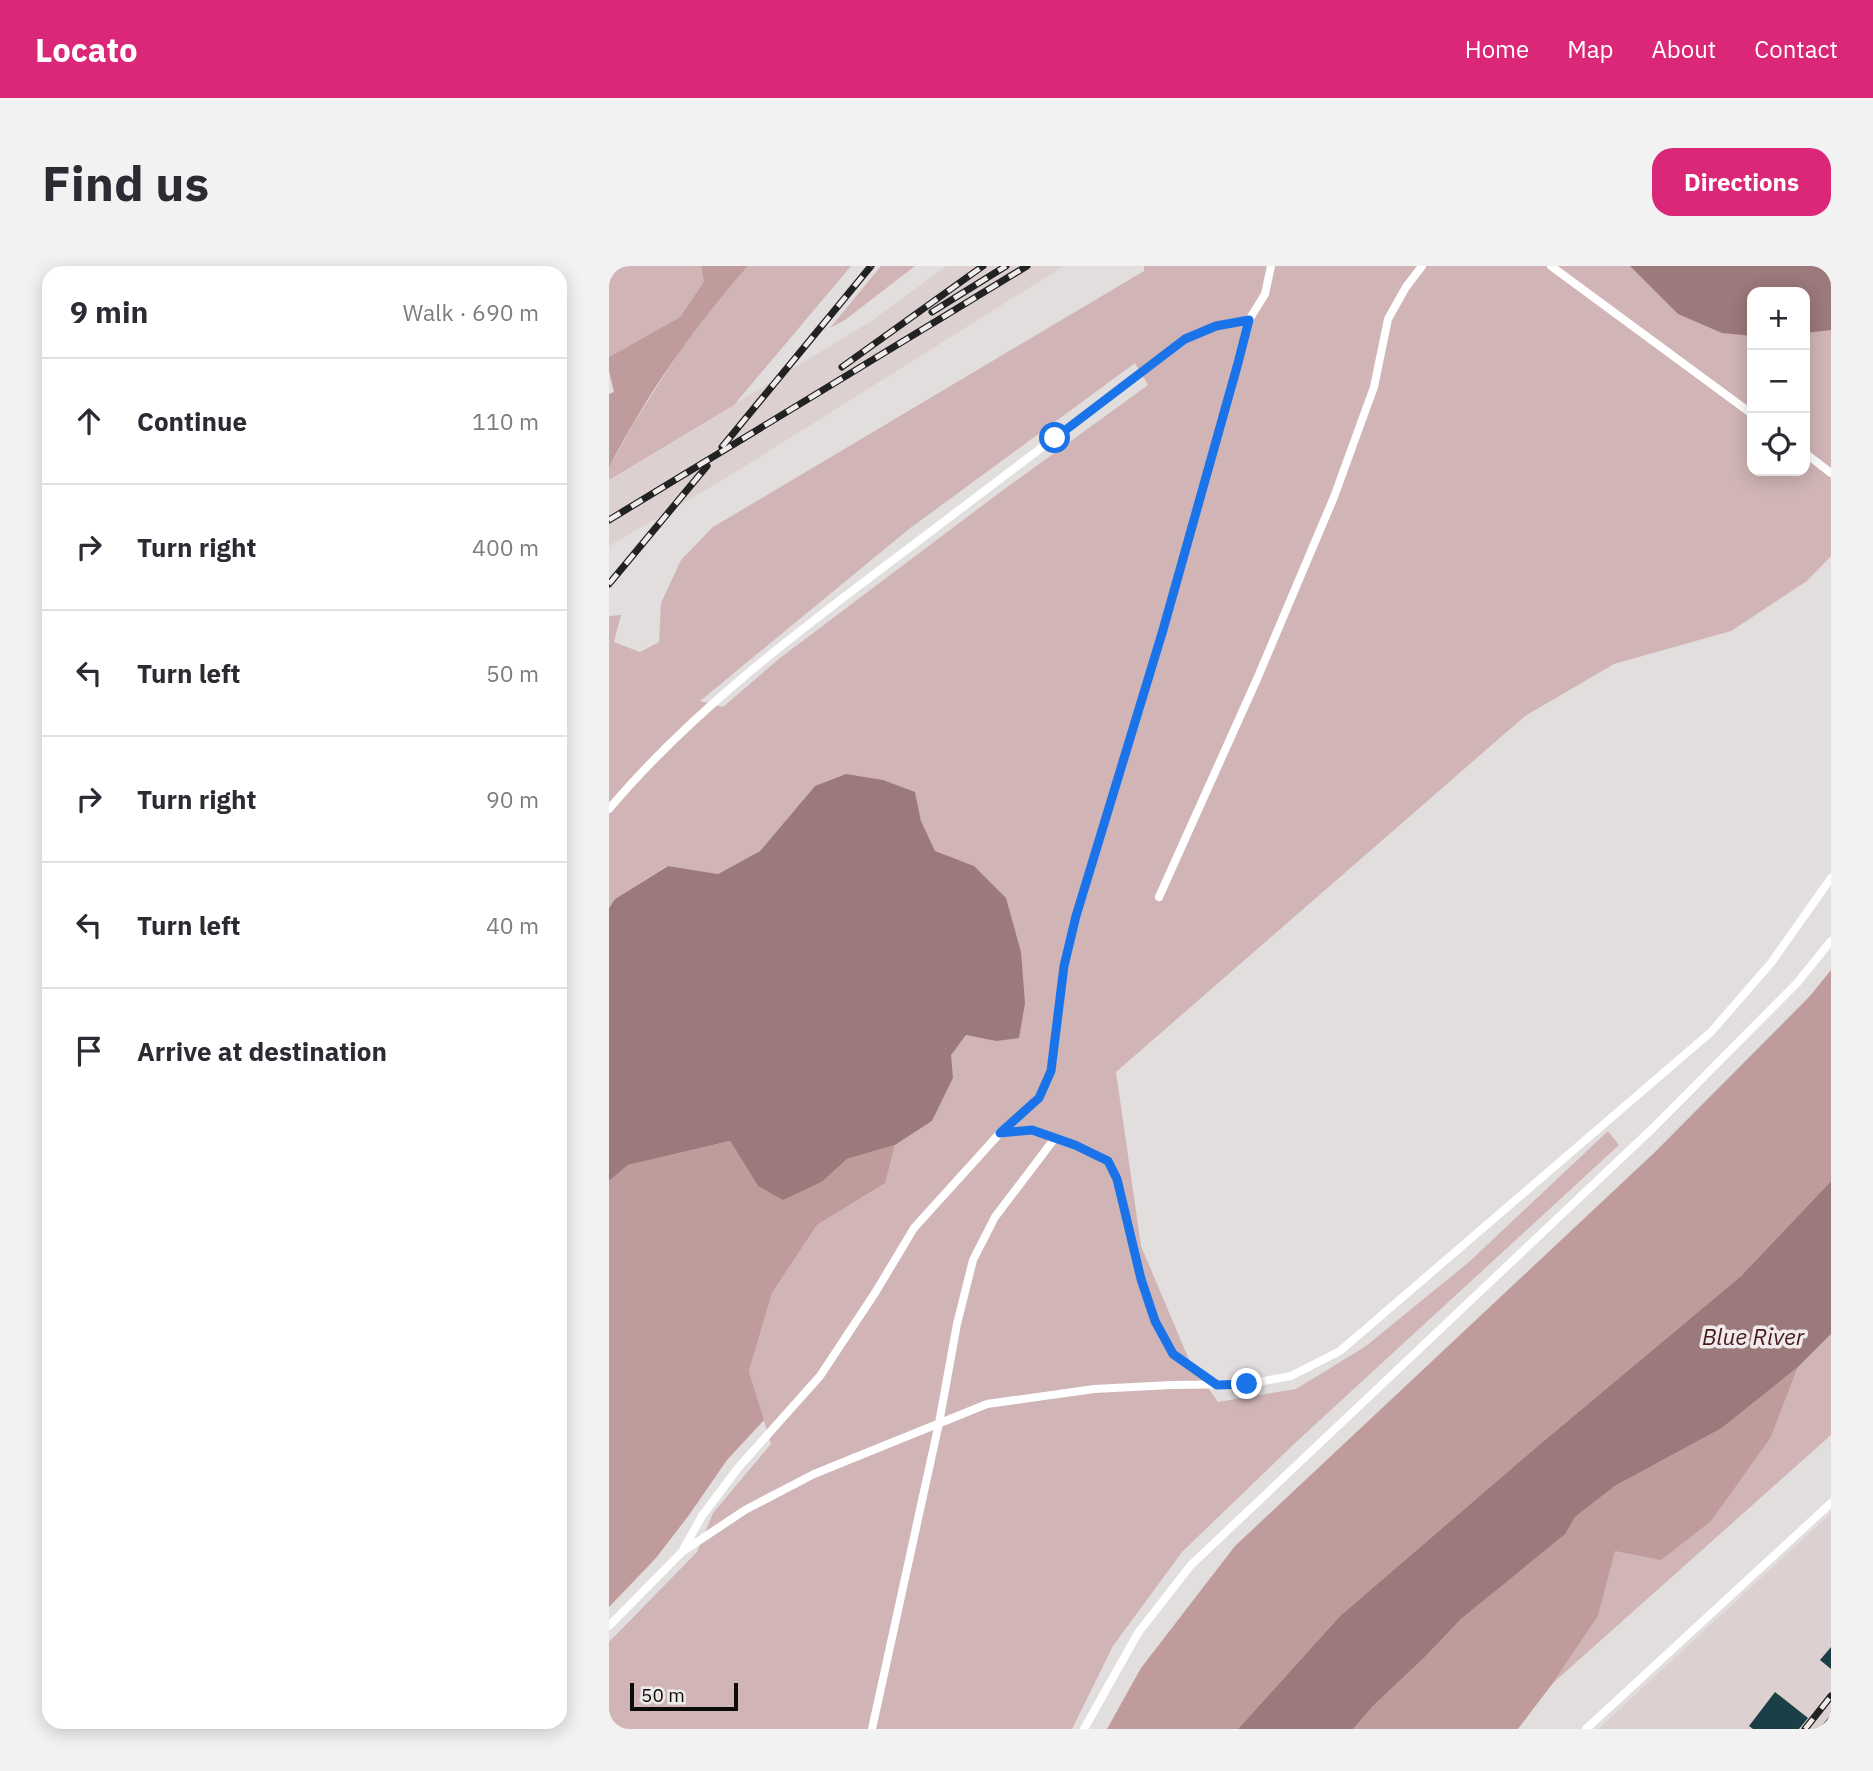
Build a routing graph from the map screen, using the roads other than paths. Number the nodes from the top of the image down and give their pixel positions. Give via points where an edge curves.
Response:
1 (1271, 266) edge
2 (1422, 266) edge
3 (1551, 266) edge
4 (1249, 320) junction
5 (1751, 413) edge
6 (1810, 457) edge
7 (1831, 473) edge
8 (609, 809) edge
9 (1831, 878) edge
10 (1159, 897) dead end
11 (1831, 941) edge
12 (1000, 1133) junction
13 (1055, 1138) junction
14 (1217, 1385) junction
15 (940, 1423) junction
16 (1831, 1503) edge
17 (682, 1552) junction
18 (609, 1626) edge
19 (872, 1729) edge
20 (1084, 1729) edge
21 (1586, 1729) edge

1 - 4 lane via 1265,294
2 - 10 lane via 1388,319 1374,387 1334,496
3 - 5 lane
4 - 8 lane via 1216,326 1185,339 835,603 695,718
4 - 12 lane via 1167,617 1076,916 1064,966 1051,1071 1039,1098
6 - 7 lane
9 - 14 lane via 1771,963 1711,1032 1341,1350 1291,1376
11 - 20 lane via 1797,983 1653,1128 1191,1565 1138,1633
12 - 13 lane via 1032,1130
12 - 17 lane via 914,1228 820,1376 738,1468
13 - 14 lane via 1108,1161 1117,1179 1155,1321 1173,1354
13 - 15 lane via 995,1217 973,1261
14 - 15 lane via 1094,1389 987,1404
15 - 17 lane via 814,1474 745,1510
15 - 19 lane
16 - 21 lane
17 - 18 lane

